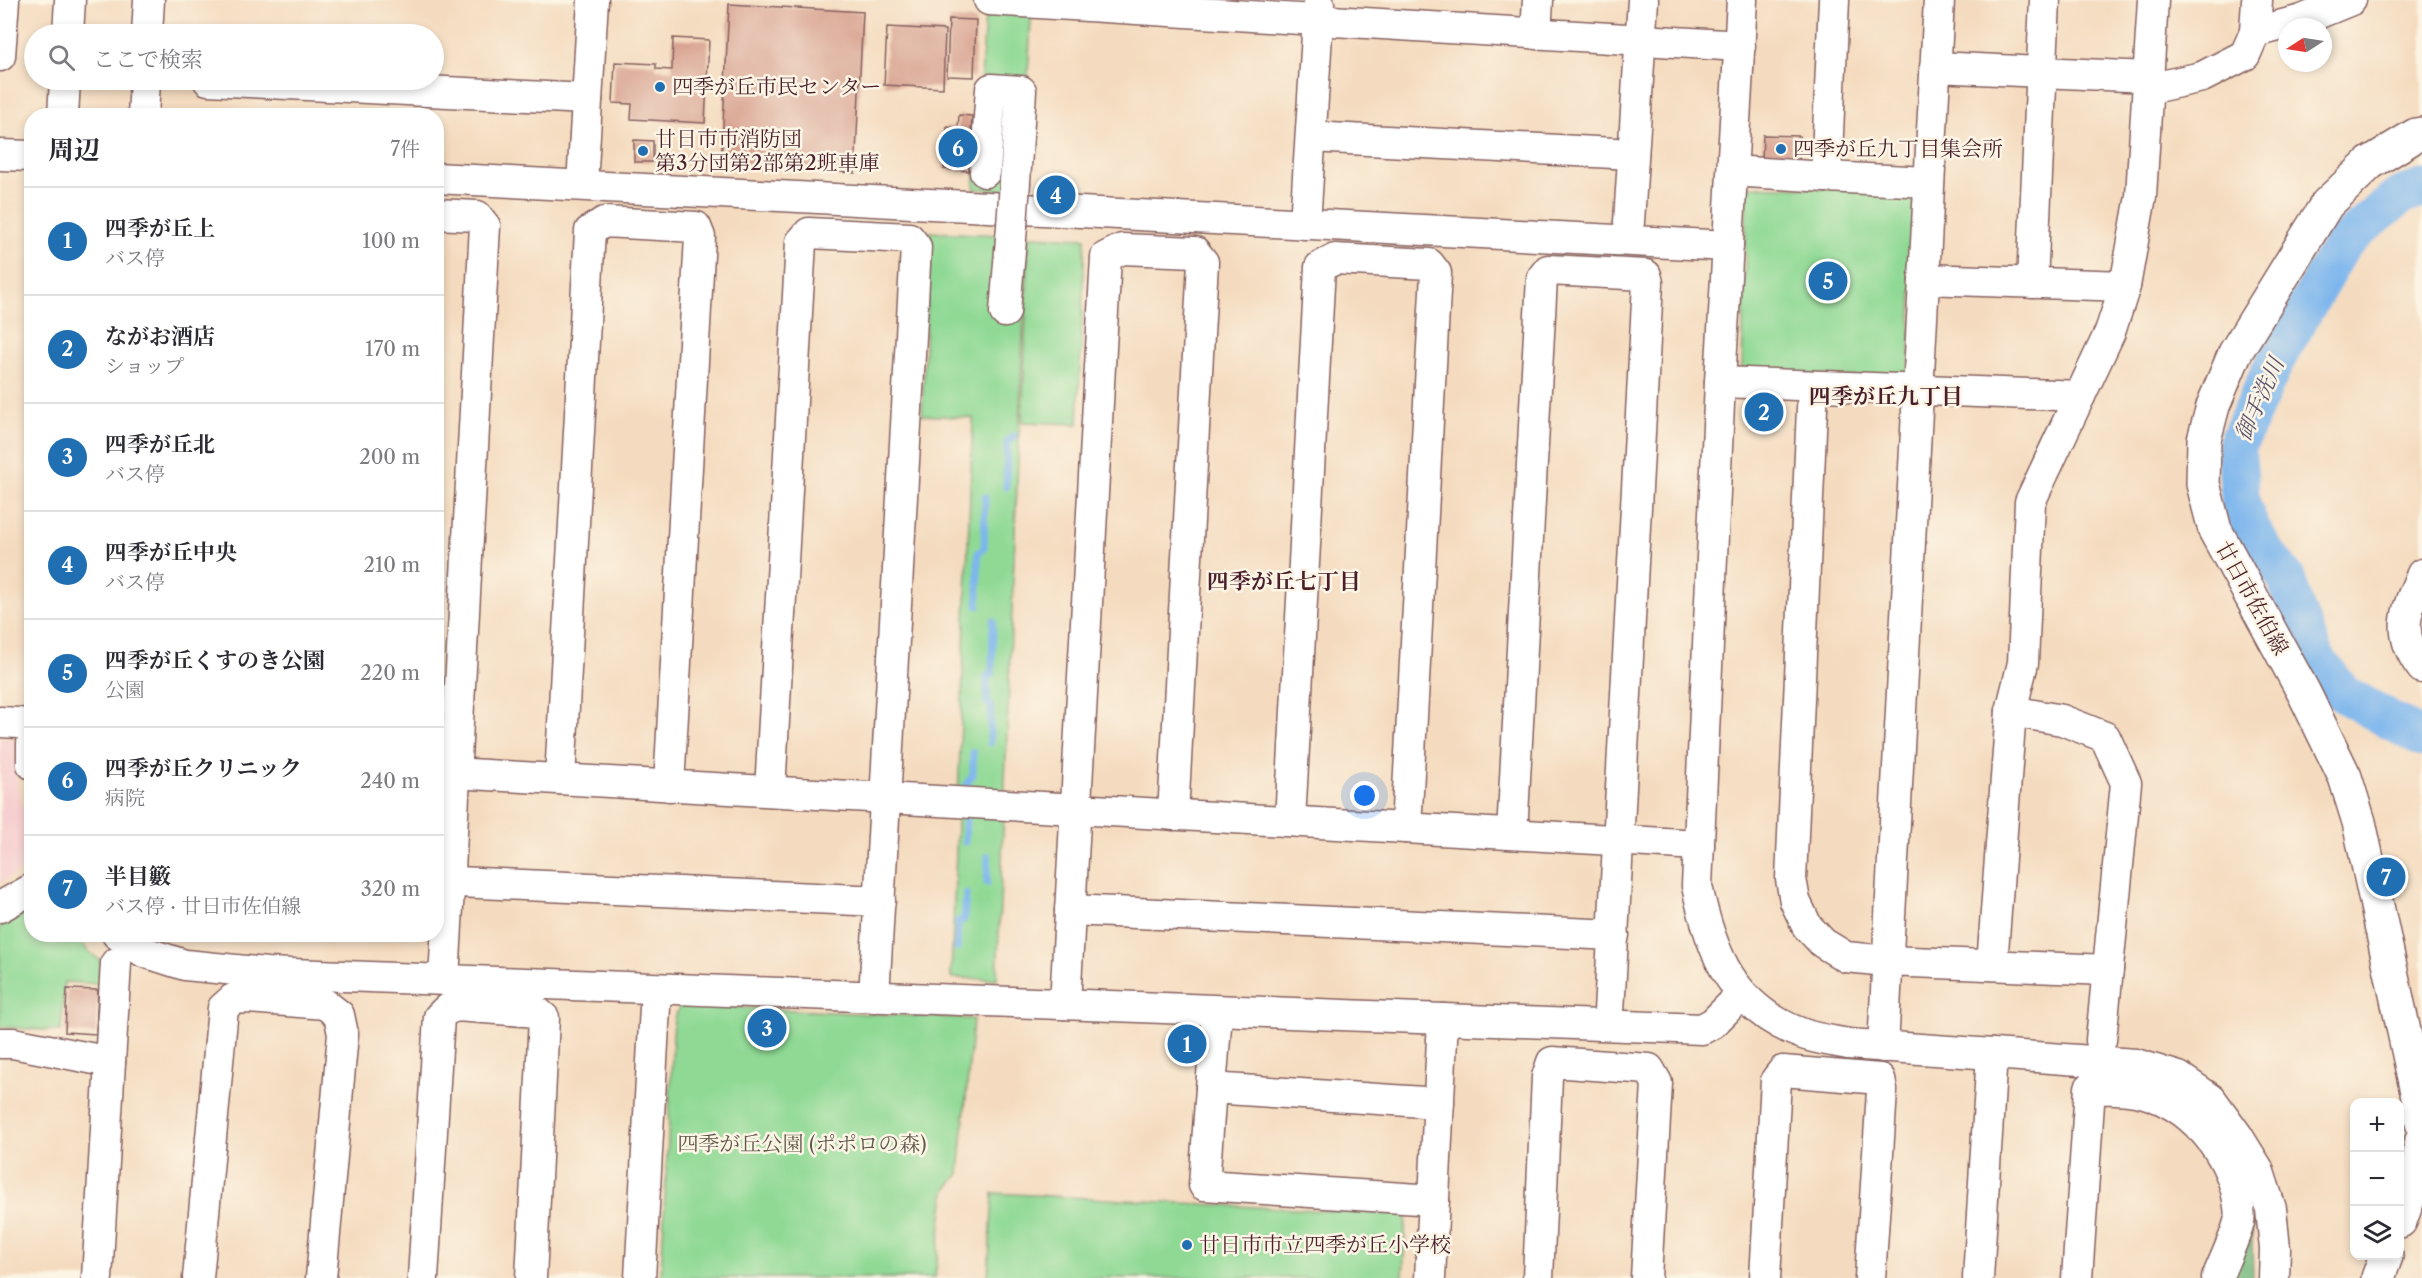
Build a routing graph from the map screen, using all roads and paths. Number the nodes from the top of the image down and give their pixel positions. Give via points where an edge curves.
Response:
1 (4, 0) edge
2 (70, 0) edge
3 (149, 0) edge
4 (593, 0) edge
5 (989, 0) edge
6 (1538, 0) edge
7 (1643, 0) edge
8 (1742, 0) edge
9 (1834, 0) edge
10 (1939, 0) edge
11 (2045, 0) edge
12 (2153, 0) edge
13 (2257, 0) edge
14 (2351, 0) edge
15 (1106, 4) edge
16 (1223, 7) edge
17 (1319, 10) edge
18 (1426, 13) edge
19 (69, 24) edge
20 (148, 24) edge
21 (2255, 32) junction
22 (1536, 34) junction
23 (1641, 40) junction
24 (1740, 46) junction
25 (0, 56) edge
26 (1935, 67) junction
27 (2042, 72) junction
28 (2148, 83) junction
29 (64, 90) edge
30 (144, 90) edge
31 (407, 90) edge
32 (587, 99) junction
33 (63, 108) edge
34 (143, 108) edge
35 (2422, 134) edge
36 (1311, 137) junction
37 (1633, 154) junction
38 (0, 155) edge
39 (24, 156) edge
40 (985, 172) dead end
41 (1747, 172) dead end
42 (1826, 177) junction
43 (444, 178) edge
44 (1929, 182) junction
45 (582, 186) junction
46 (444, 214) edge
47 (1629, 222) dead end
48 (1305, 224) junction
49 (1728, 246) junction
50 (1924, 279) junction
51 (2032, 283) junction
52 (2125, 286) junction
53 (1005, 312) dead end
54 (1720, 382) junction
55 (1813, 387) junction
56 (1918, 390) junction
57 (2080, 396) junction
58 (2422, 574) edge
59 (2422, 669) edge
60 (2011, 711) junction
61 (446, 773) edge
62 (560, 779) junction
63 (669, 786) junction
64 (770, 792) junction
65 (885, 798) junction
66 (1076, 809) junction
67 (1173, 815) junction
68 (1290, 821) junction
69 (1406, 828) junction
70 (1512, 834) junction
71 (1619, 840) junction
72 (444, 845) edge
73 (1699, 845) junction
74 (444, 881) edge
75 (24, 894) edge
76 (880, 901) junction
77 (0, 908) edge
78 (1070, 910) junction
79 (1614, 935) junction
80 (444, 942) edge
81 (117, 949) edge
82 (1887, 961) junction
83 (1992, 965) junction
84 (2108, 970) junction
85 (444, 980) junction
86 (656, 989) junction
87 (1741, 995) junction
88 (874, 997) junction
89 (1065, 1005) junction
90 (1609, 1012) dead end
91 (1443, 1019) junction
92 (1216, 1026) dead end
93 (2101, 1040) dead end
94 (0, 1043) edge
95 (1883, 1047) junction
96 (1992, 1054) junction
97 (110, 1062) junction
98 (1211, 1088) junction
99 (1439, 1103) junction
100 (2422, 1123) edge
101 (2422, 1139) edge
102 (1434, 1200) junction
103 (2404, 1210) edge
104 (2385, 1260) edge
105 (98, 1278) edge
106 (198, 1278) edge
107 (321, 1278) edge
108 (423, 1278) edge
109 (531, 1278) edge
110 (640, 1278) edge
111 (1430, 1278) edge
112 (1538, 1278) edge
113 (1646, 1278) edge
114 (1765, 1278) edge
115 (1870, 1278) edge
116 (1978, 1278) edge
117 (2077, 1278) edge
118 (2217, 1278) edge
119 (2274, 1278) edge
120 (2378, 1278) edge

1 - 25 street
2 - 19 street
3 - 20 street
4 - 32 street
5 - 15 street
6 - 22 street
7 - 23 street
8 - 24 street
9 - 42 street
10 - 26 street
11 - 27 street
12 - 28 street
13 - 21 street
14 - 21 street via 2302,20
15 - 16 street
16 - 17 street
17 - 18 street
17 - 36 street
18 - 22 street
21 - 28 street via 2245,55 2202,76
22 - 23 street
23 - 24 street
23 - 37 street
24 - 49 street
26 - 27 street
26 - 44 street
27 - 28 street
27 - 51 street
28 - 52 street via 2141,196
29 - 33 street
30 - 34 street
31 - 32 street
32 - 45 street
35 - 100 main road, 廿日市佐伯線 via 2370,163 2327,204 2235,353 2204,440 2203,484 2215,530 2345,777 2359,822
36 - 37 street
36 - 48 street
37 - 47 street
38 - 39 street
40 - 53 street, bridge via 991,89 1021,92
41 - 42 street
42 - 44 street
43 - 45 street
44 - 50 street
45 - 48 street
46 - 61 street via 477,216 485,226
48 - 49 street
49 - 54 street
50 - 51 street
50 - 56 street
51 - 52 street
52 - 57 street via 2110,332
54 - 55 street
54 - 73 street
55 - 56 street
55 - 82 street via 1791,879 1795,901 1807,926 1822,943 1846,957
56 - 57 street
56 - 82 street
57 - 60 street via 2030,501 2023,663
58 - 59 street via 2405,620 2412,655
60 - 83 street
60 - 84 street via 2062,720 2105,736 2126,783
61 - 62 street
61 - 72 street
62 - 63 street
62 - 63 street via 590,231 604,222 696,227 700,237
63 - 64 street
64 - 65 street
64 - 65 street via 801,242 809,233 909,238 916,247
65 - 66 street
65 - 76 street
66 - 67 street
66 - 67 street via 1106,257 1122,249 1195,252 1203,261
66 - 78 street
67 - 68 street
68 - 69 street
68 - 69 street via 1320,267 1335,259 1429,264 1436,273
69 - 70 street
70 - 71 street
70 - 71 street via 1542,278 1548,270 1646,275
71 - 73 street
71 - 79 street
73 - 87 street via 1696,886 1706,928 1720,962
74 - 76 street
75 - 77 street
76 - 88 street
78 - 79 street
78 - 89 street
79 - 90 street
80 - 85 street
81 - 85 street via 144,952 186,965 267,973
81 - 97 street
82 - 83 street
82 - 95 street
83 - 84 street
84 - 93 street
85 - 86 street
86 - 88 street
86 - 110 street
87 - 91 street via 1702,1029
87 - 95 street via 1768,1017 1803,1034
88 - 89 street
89 - 91 street
91 - 99 street
92 - 98 street
94 - 97 street
95 - 96 street
96 - 116 street
96 - 119 street via 2136,1064 2179,1077 2211,1099 2258,1169 2271,1209
97 - 105 street
98 - 99 street
98 - 102 street via 1204,1185
99 - 102 street
101 - 103 main road via 2418,1172
102 - 111 street
104 - 120 main road
106 - 107 street via 223,1008 233,999 248,998 325,1004 339,1014 343,1034
108 - 109 street via 439,1017 456,1006 537,1012 544,1018
112 - 113 street via 1547,1077 1552,1062 1649,1069 1657,1083
114 - 115 street via 1776,1080 1783,1071 1880,1079
117 - 118 street via 2090,1088 2145,1093 2164,1102 2199,1125 2225,1159 2238,1198 2239,1221

